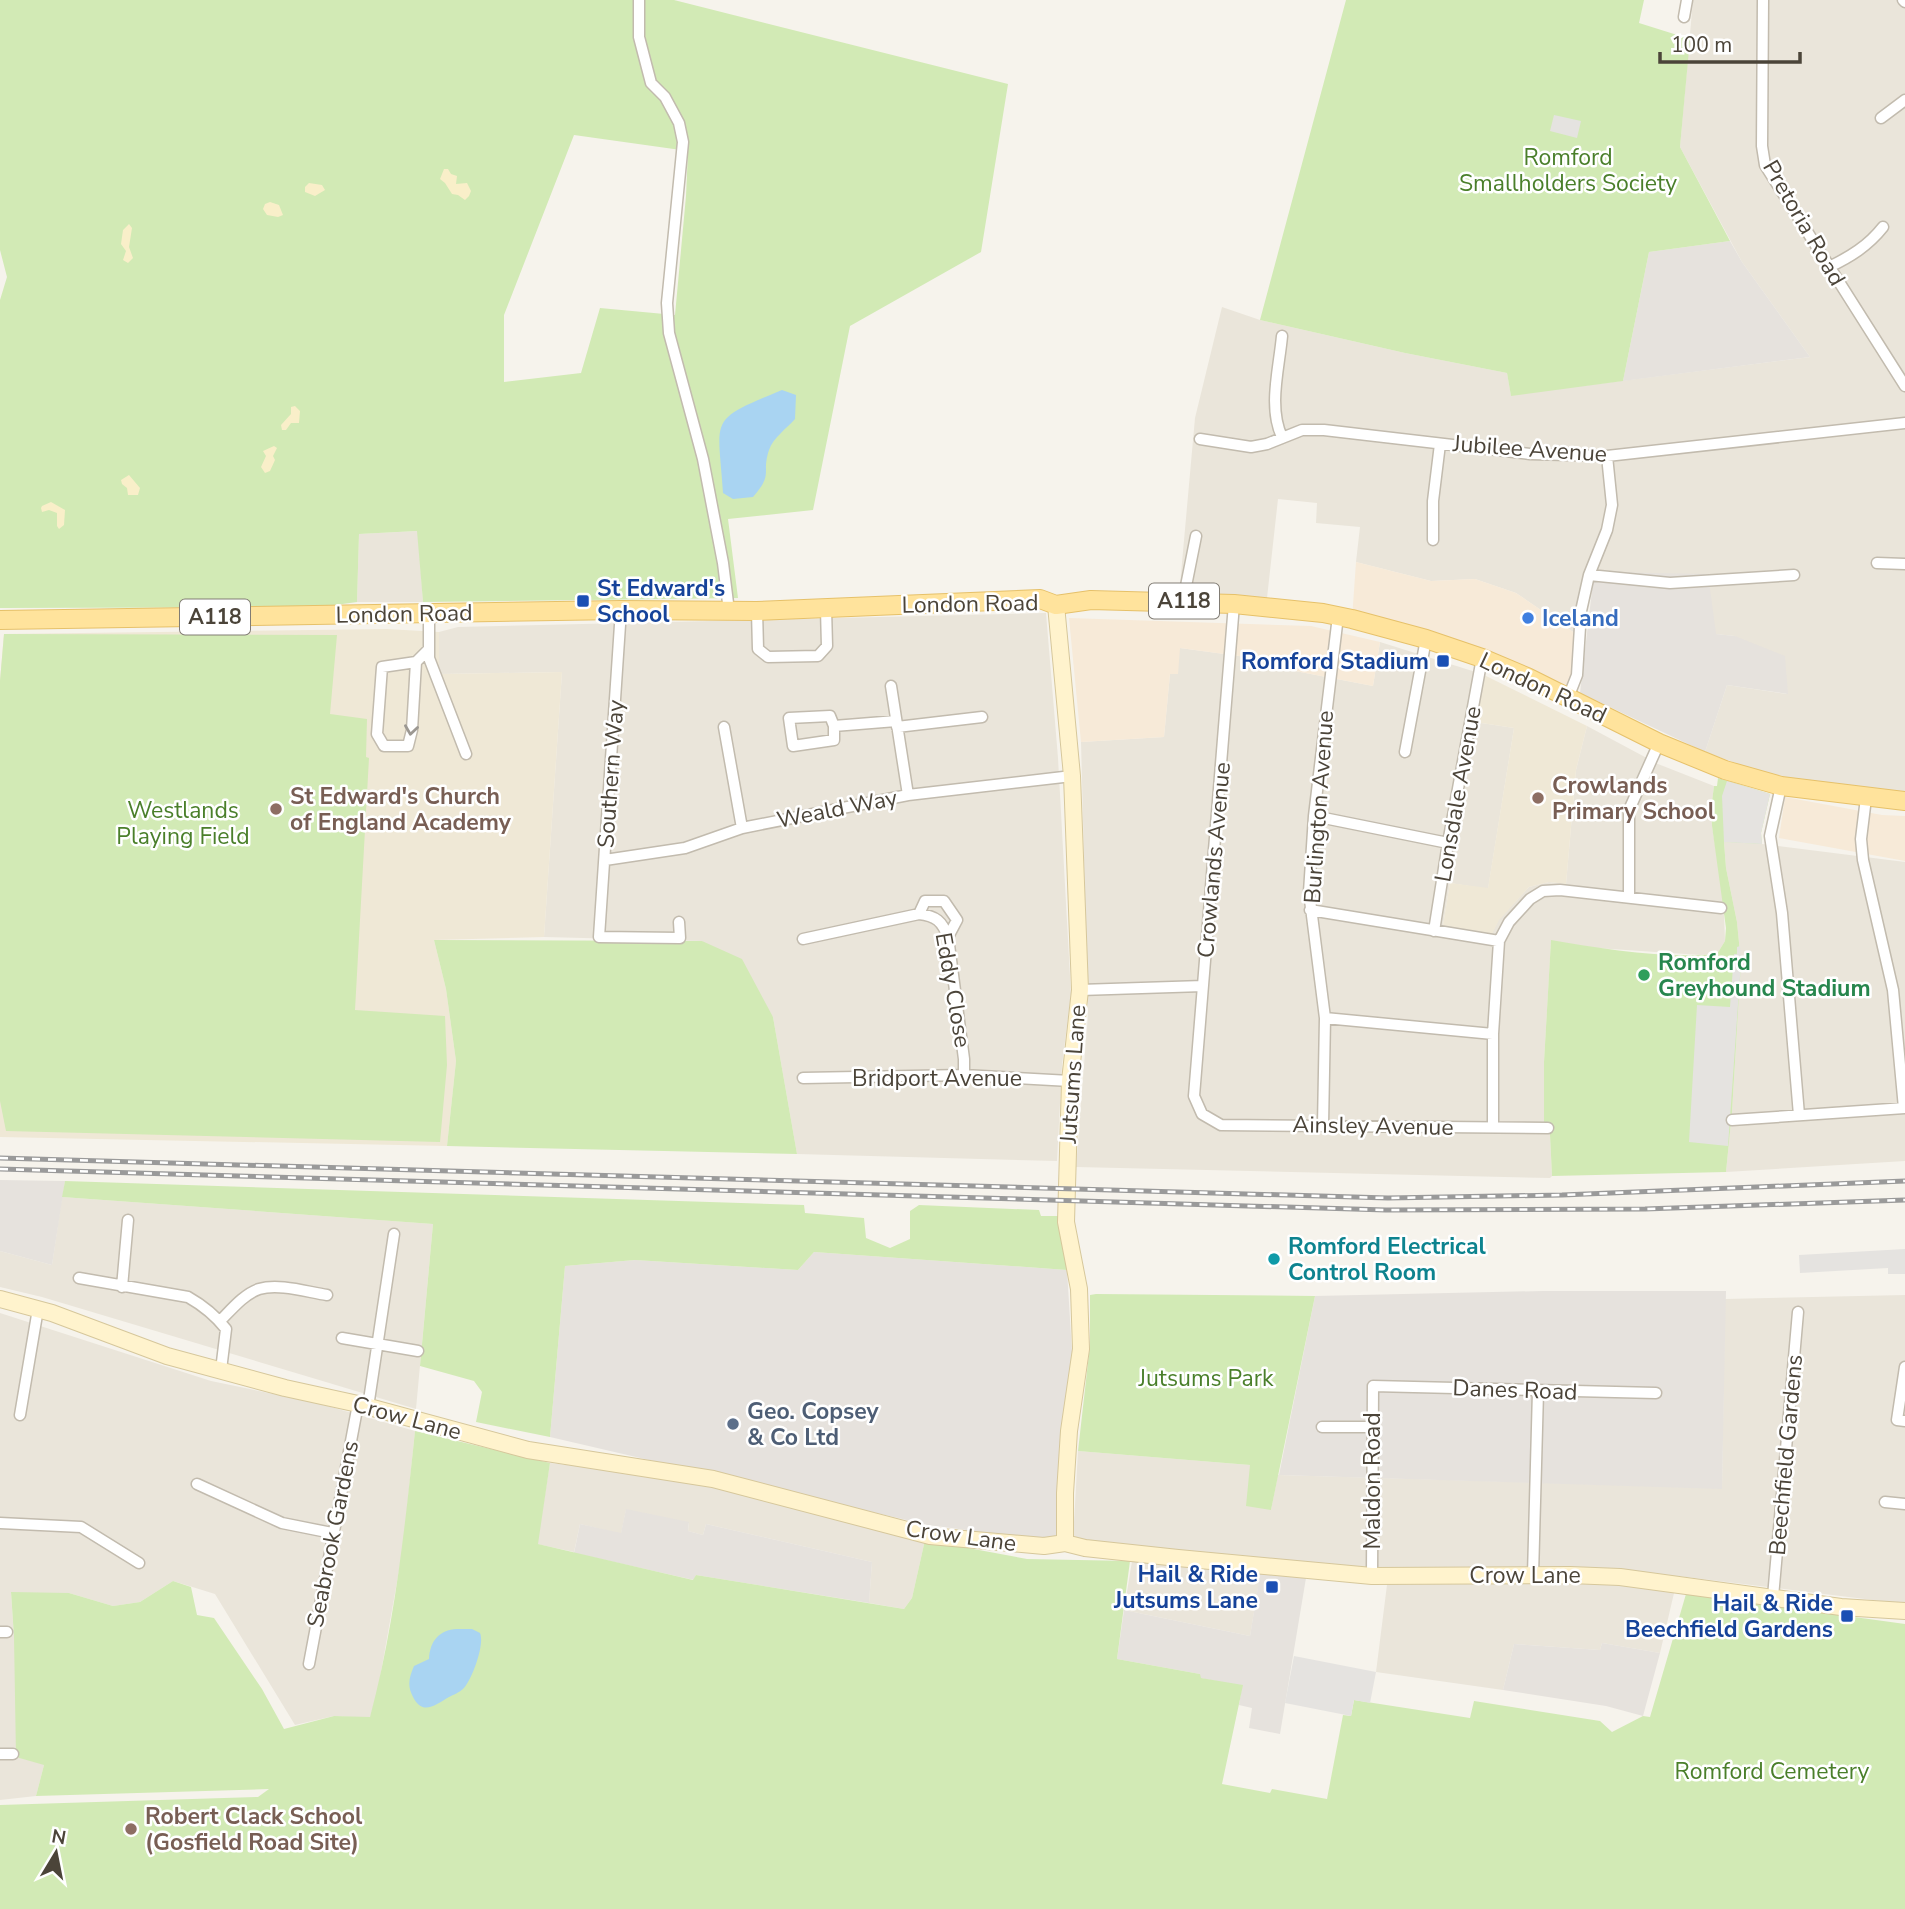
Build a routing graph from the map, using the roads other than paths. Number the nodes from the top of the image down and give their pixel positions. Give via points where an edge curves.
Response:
1 (639, 0) edge
2 (1687, 0) edge
3 (1763, 0) edge
4 (1684, 17) dead end
5 (1905, 100) edge
6 (1881, 118) dead end
7 (1883, 228) dead end
8 (1829, 267) junction
9 (1282, 336) dead end
10 (1904, 382) edge
11 (1905, 423) edge
12 (1282, 437) junction
13 (1200, 439) dead end
14 (1440, 444) junction
15 (1607, 456) junction
16 (1196, 536) dead end
17 (1433, 540) dead end
18 (1877, 563) dead end
19 (1905, 564) edge
20 (1589, 575) junction
21 (1794, 576) dead end
22 (1183, 601) junction
23 (1056, 604) junction
24 (1234, 604) junction
25 (827, 609) junction
26 (621, 610) junction
27 (729, 611) junction
28 (757, 611) junction
29 (429, 614) junction
30 (1338, 616) junction
31 (0, 620) edge
32 (1426, 639) junction
33 (428, 650) junction
34 (1482, 658) junction
35 (416, 662) junction
36 (891, 686) dead end
37 (1568, 698) junction
38 (982, 717) dead end
39 (897, 724) junction
40 (834, 726) junction
41 (724, 727) dead end
42 (1659, 743) junction
43 (1405, 752) dead end
44 (466, 754) dead end
45 (1072, 776) junction
46 (1781, 786) junction
47 (908, 795) junction
48 (1866, 798) junction
49 (1905, 801) edge
50 (1314, 816) junction
51 (742, 828) junction
52 (1448, 843) junction
53 (605, 860) junction
54 (1629, 897) junction
55 (1721, 908) dead end
56 (1310, 910) junction
57 (919, 914) junction
58 (679, 922) dead end
59 (1434, 931) junction
60 (948, 937) junction
61 (803, 939) dead end
62 (1499, 941) junction
63 (1203, 986) junction
64 (1080, 990) junction
65 (1325, 1018) junction
66 (1493, 1034) junction
67 (964, 1075) junction
68 (803, 1078) dead end
69 (1070, 1080) junction
70 (1905, 1108) edge
71 (1202, 1114) joint
72 (1799, 1115) junction
73 (1732, 1120) dead end
74 (1323, 1125) junction
75 (1493, 1127) junction
76 (1548, 1128) dead end
77 (128, 1220) dead end
78 (394, 1234) dead end
79 (79, 1278) dead end
80 (122, 1287) junction
81 (327, 1296) dead end
82 (0, 1299) edge
83 (38, 1309) junction
84 (1798, 1312) dead end
85 (220, 1321) junction
86 (342, 1338) dead end
87 (377, 1343) junction
88 (418, 1351) dead end
89 (1905, 1367) edge
90 (221, 1370) junction
91 (1373, 1386) joint
92 (1538, 1391) junction
93 (1656, 1393) dead end
94 (363, 1405) junction
95 (20, 1415) dead end
96 (1905, 1421) edge
97 (1322, 1427) dead end
98 (1372, 1427) junction
99 (197, 1484) dead end
100 (1885, 1502) dead end
101 (1905, 1504) edge
102 (0, 1523) edge
103 (332, 1533) junction
104 (1065, 1543) junction
105 (139, 1563) dead end
106 (1533, 1575) junction
107 (1372, 1576) junction
108 (1773, 1597) junction
109 (1905, 1611) edge
110 (309, 1664) dead end
111 (0, 1754) edge
112 (13, 1754) dead end

1 - 27 street via 639,37 651,83 666,97 683,142 667,303 669,333 703,459
2 - 4 street
3 - 8 street, Pretoria Road via 1765,165
5 - 6 street
7 - 8 street via 1852,256
8 - 10 street, Pretoria Road
9 - 12 street via 1274,408
11 - 15 street, Jubilee Avenue
12 - 13 street, Jubilee Avenue via 1251,447
12 - 14 street, Jubilee Avenue via 1301,430 1324,430
14 - 15 street, Jubilee Avenue via 1530,454
14 - 17 street
15 - 20 street via 1612,505
16 - 22 street
18 - 19 street
20 - 21 street via 1670,583
20 - 37 street via 1581,611 1577,675
22 - 23 main road, London Road / A118
22 - 24 main road, London Road / A118
23 - 25 main road, London Road / A118 via 1040,599
23 - 45 street, Jutsums Lane
24 - 30 main road, London Road / A118
24 - 63 street, Crowlands Avenue
25 - 28 main road, London Road / A118
25 - 28 street via 827,646 818,656 768,657 758,649
26 - 27 main road, London Road / A118
26 - 29 main road, London Road / A118
26 - 53 street, Southern Way
27 - 28 main road, London Road / A118
29 - 31 main road, London Road / A118
29 - 33 street
30 - 32 main road, London Road / A118
30 - 50 street, Burlington Avenue
32 - 34 main road, London Road / A118
32 - 43 street
33 - 35 street
33 - 44 street
34 - 37 main road, London Road / A118
34 - 52 street, Lonsdale Avenue
35 -> 35 street via 408,746 384,746 377,734 382,667
36 - 39 street
37 - 42 main road, London Road / A118
38 - 39 street
39 - 40 street
39 - 47 street
40 - 40 street via 834,740 793,747 789,718 830,716
41 - 51 street
42 - 46 main road, London Road / A118
42 - 54 street via 1629,810
45 - 47 street, Weald Way
45 - 64 street, Jutsums Lane
46 - 48 main road, London Road / A118
46 - 72 street via 1770,836 1782,913
47 - 51 street, Weald Way
48 - 49 main road, London Road / A118
48 - 70 street via 1863,860 1893,990
50 - 52 street
50 - 56 street, Burlington Avenue
51 - 53 street, Weald Way via 685,848
52 - 59 street, Lonsdale Avenue
53 - 58 street, Southern Way via 599,937 680,938
54 - 55 street
54 - 62 street via 1543,891 1509,922
56 - 59 street
56 - 65 street, Burlington Avenue
57 - 60 street, Eddy Close via 932,915
57 - 60 street via 925,901 944,901 957,920
57 - 61 street, Eddy Close
59 - 62 street
60 - 67 street, Eddy Close
62 - 66 street
63 - 64 street
63 - 71 street, Crowlands Avenue via 1194,1096
64 - 69 street, Jutsums Lane
65 - 66 street
65 - 74 street, Burlington Avenue
66 - 75 street
67 - 68 street, Bridport Avenue
67 - 69 street, Bridport Avenue
69 - 104 street, Jutsums Lane via 1066,1222 1079,1289 1081,1349 1069,1431
70 - 72 street
71 - 74 street, Ainsley Avenue via 1221,1125
72 - 73 street
74 - 75 street, Ainsley Avenue
75 - 76 street, Ainsley Avenue
77 - 80 street
78 - 87 street, Seabrook Gardens
79 - 80 street
80 - 85 street via 188,1297
81 - 85 street via 259,1289
82 - 83 street, Crow Lane
83 - 90 street, Crow Lane via 167,1356
83 - 95 street
84 - 108 street, Beechfield Gardens
85 - 90 street via 226,1329
86 - 87 street
87 - 88 street
87 - 94 street, Seabrook Gardens
89 - 96 street via 1897,1420
90 - 94 street, Crow Lane
91 - 92 street, Danes Road
91 - 98 street, Maldon Road
92 - 93 street, Danes Road
92 - 106 street
94 - 103 street, Seabrook Gardens
94 - 104 street, Crow Lane via 528,1450 713,1479 930,1536 1044,1546
97 - 98 street
98 - 107 street, Maldon Road
99 - 103 street via 282,1523
100 - 101 street
102 - 105 street via 81,1527
103 - 110 street, Seabrook Gardens
104 - 107 street, Crow Lane
106 - 107 street, Crow Lane
106 - 108 street, Crow Lane via 1631,1578
108 - 109 street, Crow Lane
111 - 112 street

